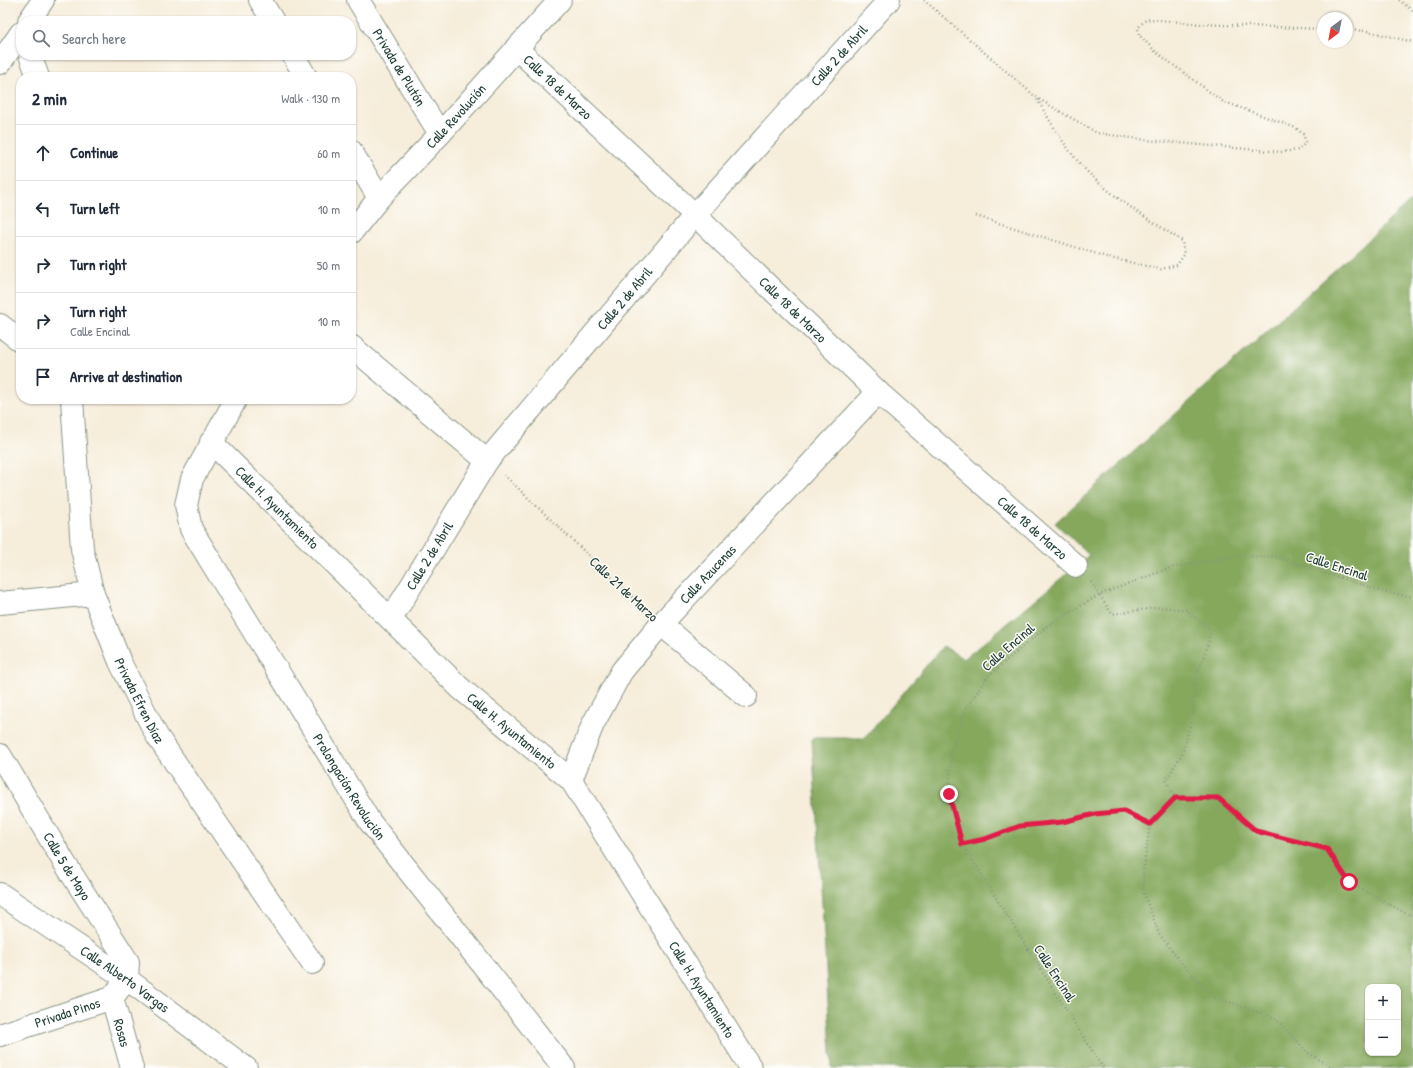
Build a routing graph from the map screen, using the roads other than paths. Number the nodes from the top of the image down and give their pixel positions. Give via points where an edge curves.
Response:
1 (43, 0) edge
2 (260, 0) edge
3 (358, 0) edge
4 (560, 0) edge
5 (889, 0) edge
6 (32, 16) edge
7 (270, 16) edge
8 (16, 40) edge
9 (516, 48) junction
10 (32, 60) edge
11 (296, 60) edge
12 (0, 63) edge
13 (36, 72) edge
14 (303, 72) edge
15 (440, 134) junction
16 (356, 159) edge
17 (379, 198) junction
18 (696, 215) junction
19 (356, 227) edge
20 (0, 324) edge
21 (16, 337) edge
22 (356, 350) edge
23 (878, 392) junction
24 (72, 404) edge
25 (233, 404) edge
26 (211, 442) junction
27 (487, 461) junction
28 (1082, 571) road end
29 (93, 594) junction
30 (0, 603) edge
31 (391, 619) junction
32 (662, 624) junction
33 (746, 696) dead end
34 (0, 755) edge
35 (571, 780) junction
36 (0, 894) edge
37 (312, 963) dead end
38 (127, 979) junction
39 (112, 998) junction
40 (0, 1034) edge
41 (132, 1068) edge
42 (246, 1068) edge
43 (564, 1068) edge
44 (751, 1068) edge

1 - 6 street
2 - 7 street
3 - 15 street, Privada de Plutón
4 - 9 street, Calle Revolución
5 - 18 street, Calle 2 de Abril
8 - 12 street
9 - 15 street, Calle Revolución
9 - 18 street, Calle 18 de Marzo
10 - 13 street
11 - 14 street
15 - 17 street, Calle Revolución
16 - 17 street
17 - 19 street, Calle Revolución
18 - 23 street, Calle 18 de Marzo
18 - 27 street, Calle 2 de Abril
20 - 21 street
22 - 27 street
23 - 28 street, Calle 18 de Marzo
23 - 32 street, Calle Azucenas
24 - 29 street, Privada Efren Díaz via 82,549
25 - 26 street
26 - 31 street, Calle H. Ayuntamiento
26 - 43 street, Prolongación Revolución via 192,478 186,505 191,529 370,822
27 - 31 street, Calle 2 de Abril
29 - 30 street
29 - 37 street, Privada Efren Díaz via 120,662 157,736
31 - 35 street, Calle H. Ayuntamiento via 460,688
32 - 33 street, Calle 21 de Marzo
32 - 35 street, Calle Azucenas via 622,671 593,724
34 - 38 street, Calle 5 de Mayo via 128,962
35 - 44 street, Calle H. Ayuntamiento
36 - 38 street, Calle Alberto Vargas
38 - 39 street, Privada Pinos
38 - 42 street, Calle Alberto Vargas
39 - 40 street, Privada Pinos
39 - 41 street, Rosas

